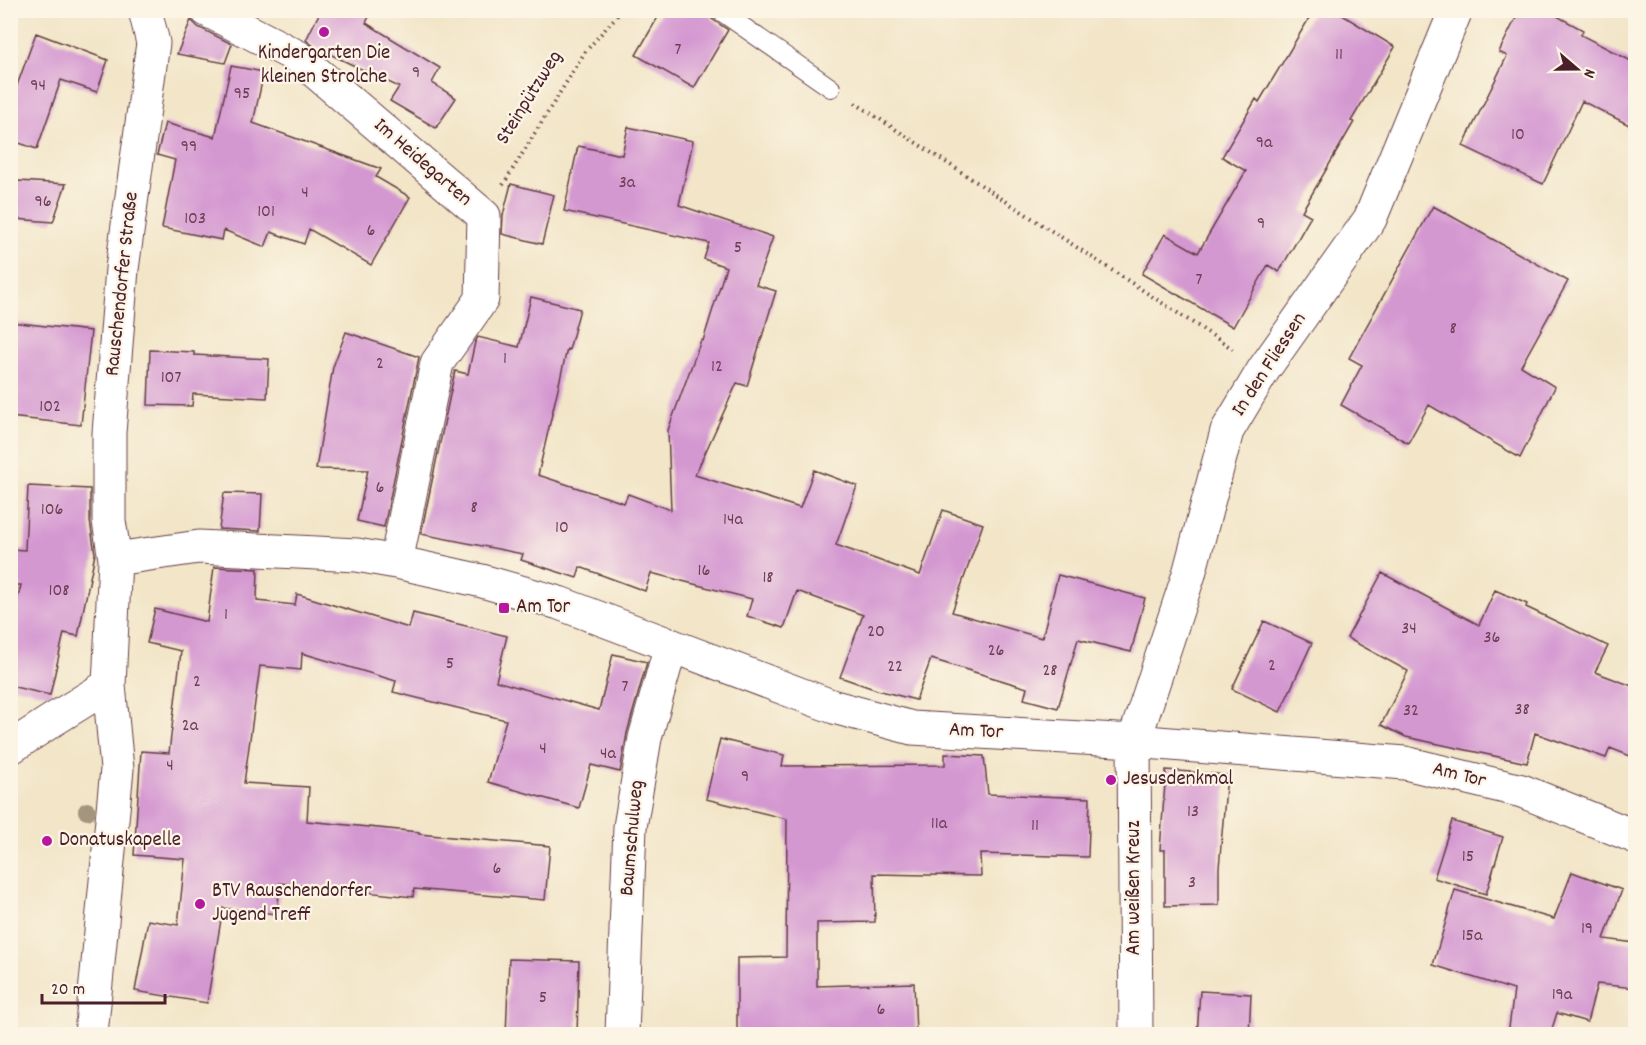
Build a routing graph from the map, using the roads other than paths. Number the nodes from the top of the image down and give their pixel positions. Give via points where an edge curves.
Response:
1 (145, 10) edge
2 (207, 10) edge
3 (719, 10) edge
4 (1456, 10) edge
5 (831, 88) road end
6 (115, 559) junction
7 (396, 562) junction
8 (671, 645) junction
9 (109, 685) junction
10 (1134, 741) junction
11 (10, 748) edge
12 (1635, 837) edge
13 (90, 1035) edge
14 (622, 1035) edge
15 (1136, 1035) edge

1 - 6 street, Rauschendorfer Straße via 153,43 122,269 109,433 109,521
2 - 7 street, Im Heidegarten via 298,57 484,216 482,299 437,363
3 - 5 lane
4 - 10 street, In den Fliessen via 1370,219 1264,369 1227,431 1189,574
6 - 7 street, Am Tor via 199,547 357,555
6 - 9 street, Rauschendorfer Straße
7 - 8 street, Am Tor via 559,603
8 - 10 street, Am Tor via 834,707 912,728
8 - 14 street, Baumschulweg via 645,738 630,826
9 - 11 street
9 - 13 street, Rauschendorfer Straße via 117,769
10 - 12 street, Am Tor via 1405,763 1522,791
10 - 15 street, Am weißen Kreuz

